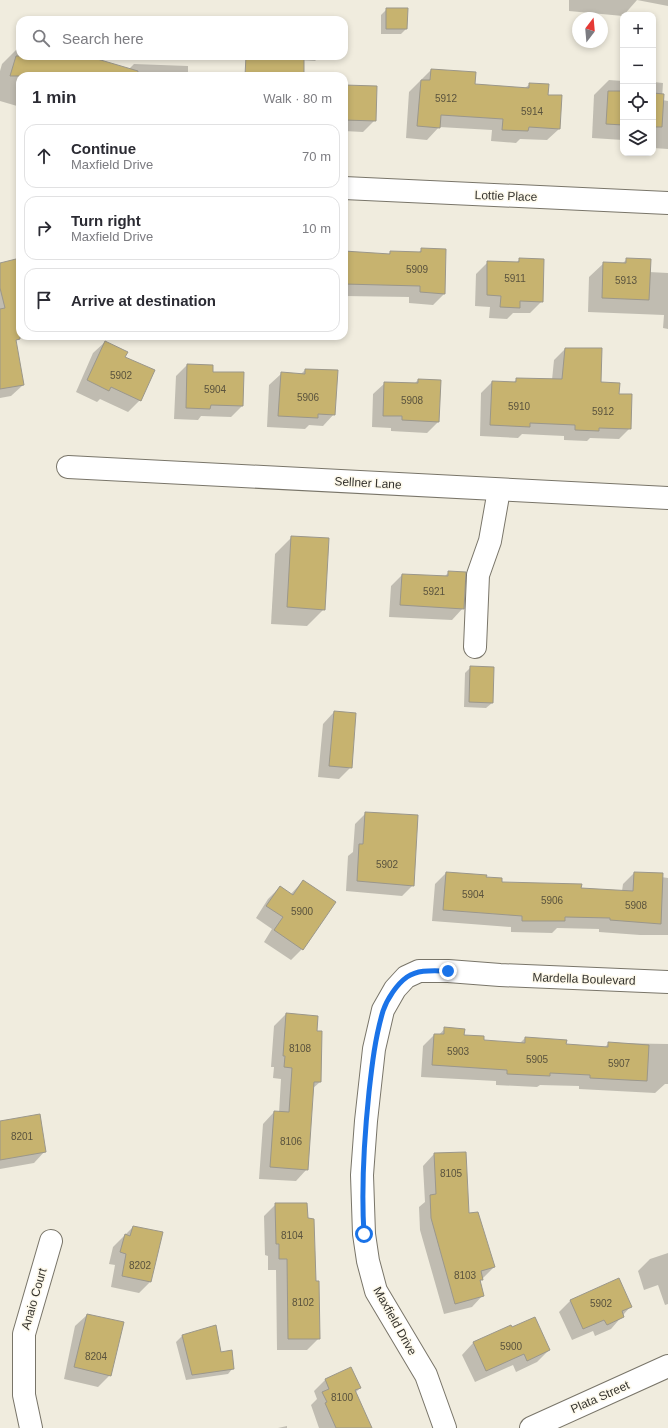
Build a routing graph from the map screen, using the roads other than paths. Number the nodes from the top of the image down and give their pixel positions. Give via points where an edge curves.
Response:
1 (348, 188) edge
2 (668, 203) edge
3 (68, 467) dead end
4 (499, 490) junction
5 (668, 498) edge
6 (475, 647) dead end
7 (500, 975) joint
8 (668, 982) edge
9 (51, 1241) dead end
10 (668, 1366) edge
11 (31, 1428) edge
12 (445, 1428) edge
13 (531, 1428) edge

1 - 2 street, Lottie Place
3 - 4 street, Sellner Lane
4 - 5 street, Sellner Lane
4 - 6 street via 490,541 478,576
7 - 8 street, Mardella Boulevard
7 - 12 street, Maxfield Drive via 434,971 419,972 406,978 395,989 383,1010 374,1049 362,1175 363,1227 368,1261 376,1291 426,1375
9 - 11 street, Anaio Court via 24,1334 24,1395
10 - 13 street, Plata Street

